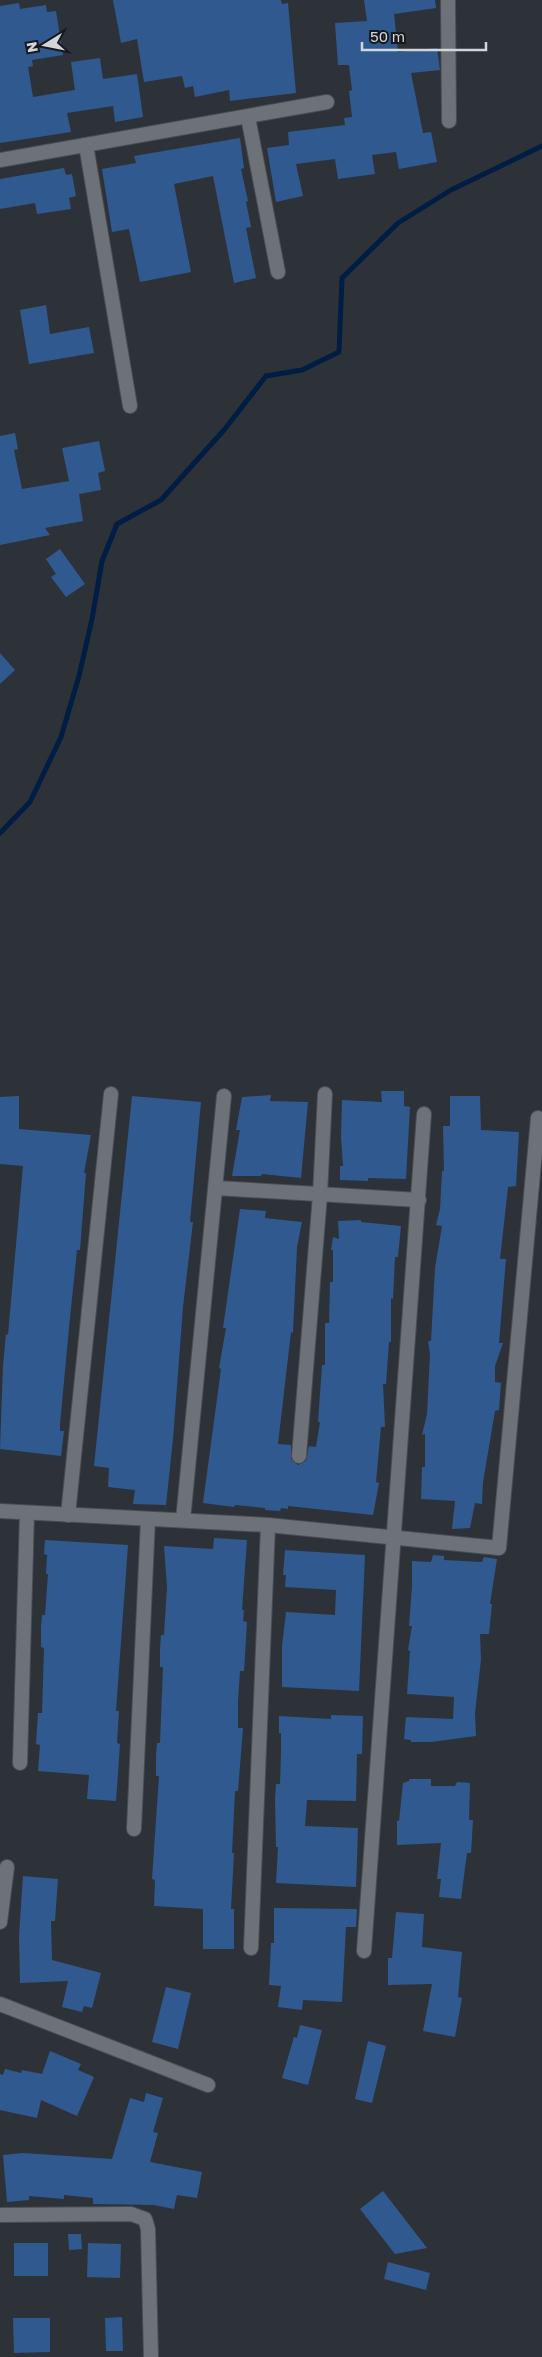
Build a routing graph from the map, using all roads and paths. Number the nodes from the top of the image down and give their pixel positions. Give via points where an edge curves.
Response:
1 (448, 0) edge
2 (327, 102) dead end
3 (248, 117) junction
4 (449, 121) dead end
5 (86, 145) junction
6 (0, 160) edge
7 (278, 272) dead end
8 (130, 406) dead end
9 (111, 1094) dead end
10 (325, 1094) dead end
11 (224, 1096) dead end
12 (424, 1114) dead end
13 (538, 1118) dead end
14 (216, 1188) junction
15 (320, 1194) junction
16 (420, 1200) junction
17 (299, 1456) dead end
18 (0, 1511) edge
19 (27, 1513) junction
20 (68, 1515) junction
21 (148, 1519) junction
22 (183, 1520) junction
23 (268, 1525) junction
24 (393, 1537) junction
25 (20, 1763) dead end
26 (134, 1829) dead end
27 (7, 1867) dead end
28 (0, 1922) edge
29 (251, 1948) dead end
30 (364, 1951) dead end
31 (0, 2004) edge
32 (208, 2084) dead end
33 (0, 2215) edge
34 (151, 2357) edge

1 - 4 street
2 - 3 street
3 - 5 street
3 - 7 street
5 - 6 street
5 - 8 street
9 - 20 street
10 - 15 street
11 - 14 street
12 - 16 street
13 - 24 street via 499,1548
14 - 15 street
14 - 22 street
15 - 16 street
15 - 17 street
16 - 24 street
18 - 19 street
19 - 20 street
19 - 25 street
20 - 21 street
21 - 22 street
21 - 26 street
22 - 23 street
23 - 24 street
23 - 29 street
24 - 30 street
27 - 28 street
31 - 32 street
33 - 34 street via 132,2214 145,2219 148,2229

